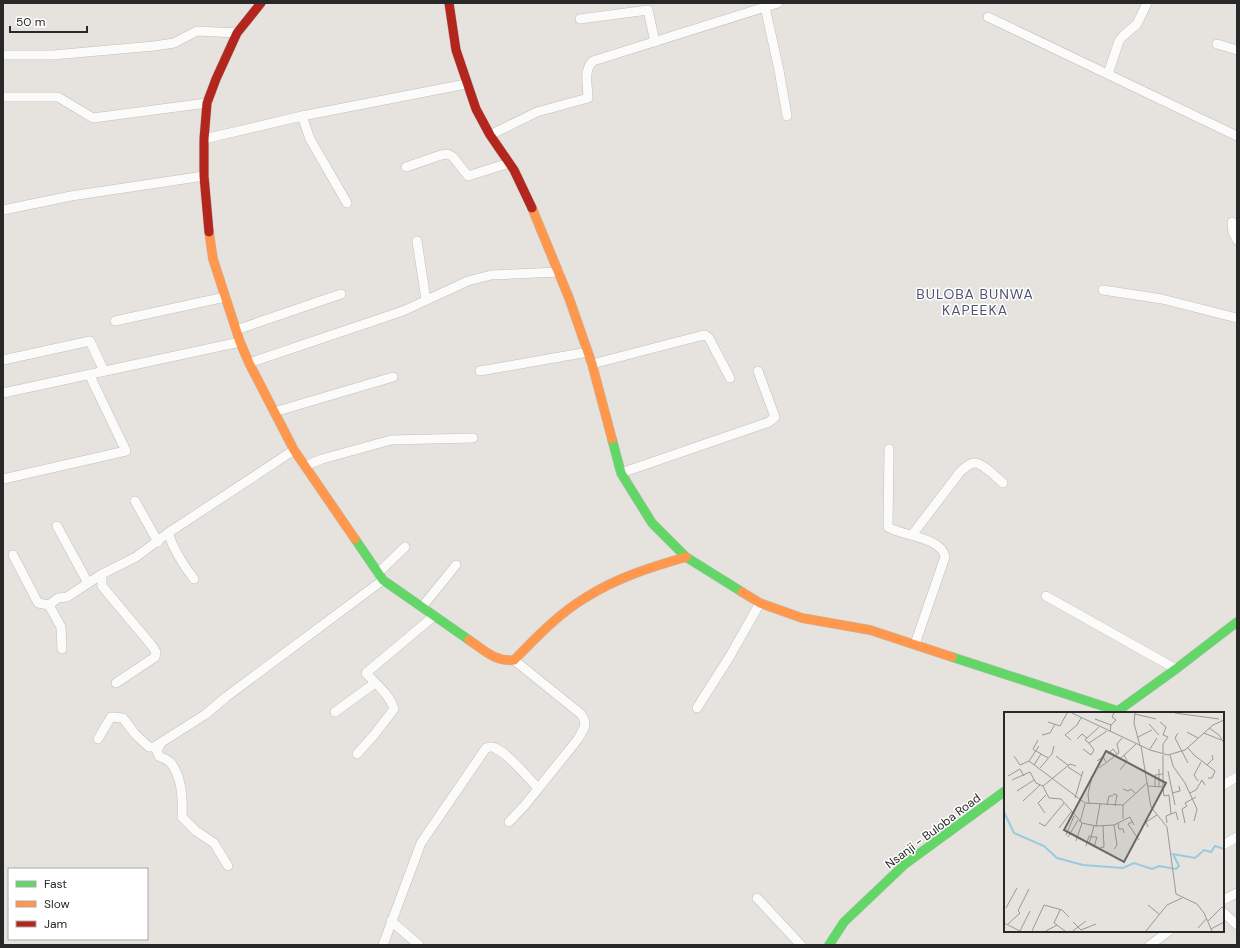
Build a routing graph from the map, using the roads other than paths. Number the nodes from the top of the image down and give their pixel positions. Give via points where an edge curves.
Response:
1 (262, 3) edge
2 (449, 3) edge
3 (778, 3) edge
4 (1147, 3) edge
5 (765, 7) junction
6 (988, 17) dead end
7 (580, 19) dead end
8 (237, 32) junction
9 (655, 42) junction
10 (1217, 44) dead end
11 (1237, 50) edge
12 (3, 55) edge
13 (1108, 74) junction
14 (466, 84) junction
15 (3, 97) edge
16 (207, 103) junction
17 (302, 116) junction
18 (788, 116) dead end
19 (490, 135) junction
20 (1237, 136) edge
21 (204, 139) junction
22 (509, 163) junction
23 (406, 167) dead end
24 (204, 176) junction
25 (347, 203) dead end
26 (3, 210) edge
27 (1232, 222) dead end
28 (1237, 240) edge
29 (417, 241) dead end
30 (559, 272) junction
31 (1103, 290) dead end
32 (341, 294) dead end
33 (225, 297) junction
34 (426, 300) junction
35 (1237, 318) edge
36 (115, 321) dead end
37 (236, 330) junction
38 (240, 342) junction
39 (588, 352) junction
40 (3, 360) edge
41 (249, 363) junction
42 (592, 364) junction
43 (104, 371) junction
44 (480, 371) dead end
45 (758, 371) dead end
46 (89, 374) junction
47 (393, 377) dead end
48 (730, 378) dead end
49 (3, 393) edge
50 (274, 412) junction
51 (473, 438) dead end
52 (889, 449) dead end
53 (294, 450) junction
54 (305, 466) junction
55 (621, 473) junction
56 (3, 478) edge
57 (1003, 483) dead end
58 (134, 500) dead end
59 (57, 526) dead end
60 (168, 533) junction
61 (912, 535) junction
62 (158, 542) junction
63 (405, 547) dead end
64 (13, 556) dead end
65 (686, 557) junction
66 (456, 565) dead end
67 (102, 574) junction
68 (380, 577) junction
69 (194, 579) dead end
70 (88, 583) junction
71 (1046, 596) dead end
72 (760, 603) junction
73 (49, 605) junction
74 (422, 607) junction
75 (434, 616) junction
76 (1237, 622) edge
77 (915, 644) junction
78 (62, 649) dead end
79 (514, 660) junction
80 (1176, 669) junction
81 (116, 683) dead end
82 (375, 683) junction
83 (697, 708) dead end
84 (335, 712) dead end
85 (1116, 712) edge
86 (98, 738) dead end
87 (161, 743) junction
88 (357, 754) dead end
89 (1237, 777) edge
90 (1224, 784) edge
91 (538, 788) junction
92 (1004, 792) edge
93 (509, 822) dead end
94 (1237, 837) edge
95 (1224, 844) edge
96 (228, 866) dead end
97 (1237, 893) edge
98 (758, 898) dead end
99 (1224, 900) edge
100 (1224, 913) edge
101 (391, 921) junction
102 (1237, 925) edge
103 (1167, 932) edge
104 (383, 945) edge
105 (419, 945) edge
106 (801, 945) edge
107 (829, 945) edge
108 (1150, 945) edge

1 - 8 street
2 - 14 street via 456,50
3 - 5 street
4 - 13 street via 1137,24 1119,41
5 - 9 street
5 - 18 street
6 - 13 street
7 - 9 street via 648,10
8 - 12 street via 197,31 174,43 154,46 53,55
8 - 16 street
9 - 19 street via 589,64 588,98 538,112
10 - 11 street
13 - 20 street
14 - 17 street
14 - 19 street
15 - 16 street via 58,97 93,118
16 - 21 street
17 - 21 street
17 - 25 street via 310,139
19 - 22 street
21 - 24 street
22 - 23 street via 468,176 448,154
22 - 30 street via 524,189
24 - 26 street via 71,196
24 - 33 street via 213,259
27 - 28 street
29 - 34 street
30 - 34 street via 491,275 468,280
30 - 39 street
31 - 35 street via 1162,300
32 - 37 street
33 - 36 street
33 - 37 street
34 - 41 street via 403,311
37 - 38 street
38 - 41 street
38 - 43 street
39 - 42 street
39 - 44 street
40 - 43 street via 90,341
41 - 50 street
42 - 48 street via 705,335
42 - 55 street
43 - 46 street
45 - 55 street via 775,418
46 - 49 street
46 - 56 street via 126,451
47 - 50 street
50 - 53 street
51 - 54 street via 391,440 322,458
52 - 61 street via 888,527
53 - 54 street
53 - 60 street
54 - 68 street
55 - 65 street via 652,523
57 - 61 street via 981,465 968,465
58 - 62 street
59 - 70 street
60 - 62 street
60 - 69 street via 172,546
61 - 77 street via 943,549 945,557
62 - 67 street via 136,558
63 - 68 street
64 - 73 street via 38,603
65 - 72 street
65 - 79 street via 647,568 584,598 556,619
66 - 74 street
67 - 70 street
67 - 81 street via 102,586 156,652 155,657
68 - 74 street
68 - 87 street via 206,714
70 - 73 street
71 - 80 street
72 - 77 street via 802,618 870,630
72 - 83 street
73 - 78 street via 60,627
74 - 75 street
75 - 79 street via 494,657 505,661
75 - 82 street via 366,673
76 - 80 street
77 - 85 street
79 - 91 street via 581,714 584,720 585,726 578,739
80 - 85 street
82 - 84 street
82 - 88 street via 385,693 394,709
86 - 87 street via 110,717 123,718 149,747
87 - 96 street via 157,751 159,756 169,761 178,774 182,817 196,831 214,843
89 - 90 street
91 - 93 street
91 - 101 street via 507,757 495,748 486,748 421,843
92 - 107 street, Nsanji - Buloba Road via 905,864 844,922
94 - 95 street
97 - 99 street
98 - 106 street
100 - 102 street
101 - 104 street
101 - 105 street
103 - 108 street

